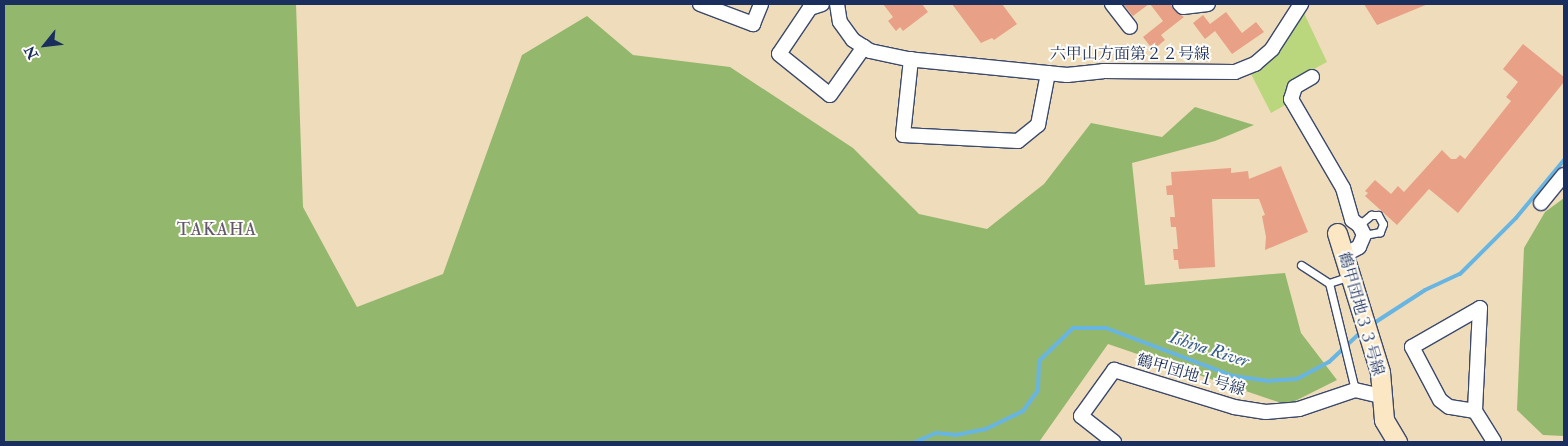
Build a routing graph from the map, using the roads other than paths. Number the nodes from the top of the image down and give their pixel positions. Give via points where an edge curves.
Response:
1 (700, 4) edge
2 (762, 4) edge
3 (822, 4) edge
4 (838, 4) edge
5 (1112, 4) edge
6 (1180, 4) edge
7 (1208, 4) edge
8 (1301, 4) edge
9 (1130, 27) dead end
10 (864, 47) junction
11 (910, 59) junction
12 (1048, 73) junction
13 (1312, 78) dead end
14 (1564, 175) edge
15 (1541, 203) dead end
16 (1337, 233) dead end
17 (1344, 255) junction
18 (1301, 265) dead end
19 (1351, 280) junction
20 (1329, 283) junction
21 (1355, 390) junction
22 (1381, 390) junction
23 (1475, 411) junction
24 (1114, 442) edge
25 (1397, 442) edge
26 (1494, 442) edge

1 - 2 street via 753,24
3 - 10 street via 810,8 779,54 830,95
4 - 10 street, 六甲山方面第２２号線 via 840,22 853,40
5 - 9 street
6 - 7 street
8 - 12 street, 六甲山方面第２２号線 via 1272,49 1255,64 1235,72
10 - 11 street, 六甲山方面第２２号線
11 - 12 street, 六甲山方面第２２号線
11 - 12 street via 903,135 1018,141 1038,125
13 - 17 street via 1295,87 1291,99 1343,188 1352,220 1362,230 1359,247
14 - 15 street
16 - 17 street, 鶴甲団地３３号線
17 - 19 street, 鶴甲団地３３号線
18 - 20 lane
19 - 20 lane
19 - 22 street, 鶴甲団地３３号線
20 - 21 lane
21 - 22 street, 鶴甲団地３３号線
21 - 24 street, 鶴甲団地１号線 via 1299,409 1266,412 1234,407 1114,370 1081,416
22 - 25 street, 鶴甲団地３３号線 via 1384,420
23 - 23 street via 1449,408 1440,400 1412,347 1480,308
23 - 26 street

